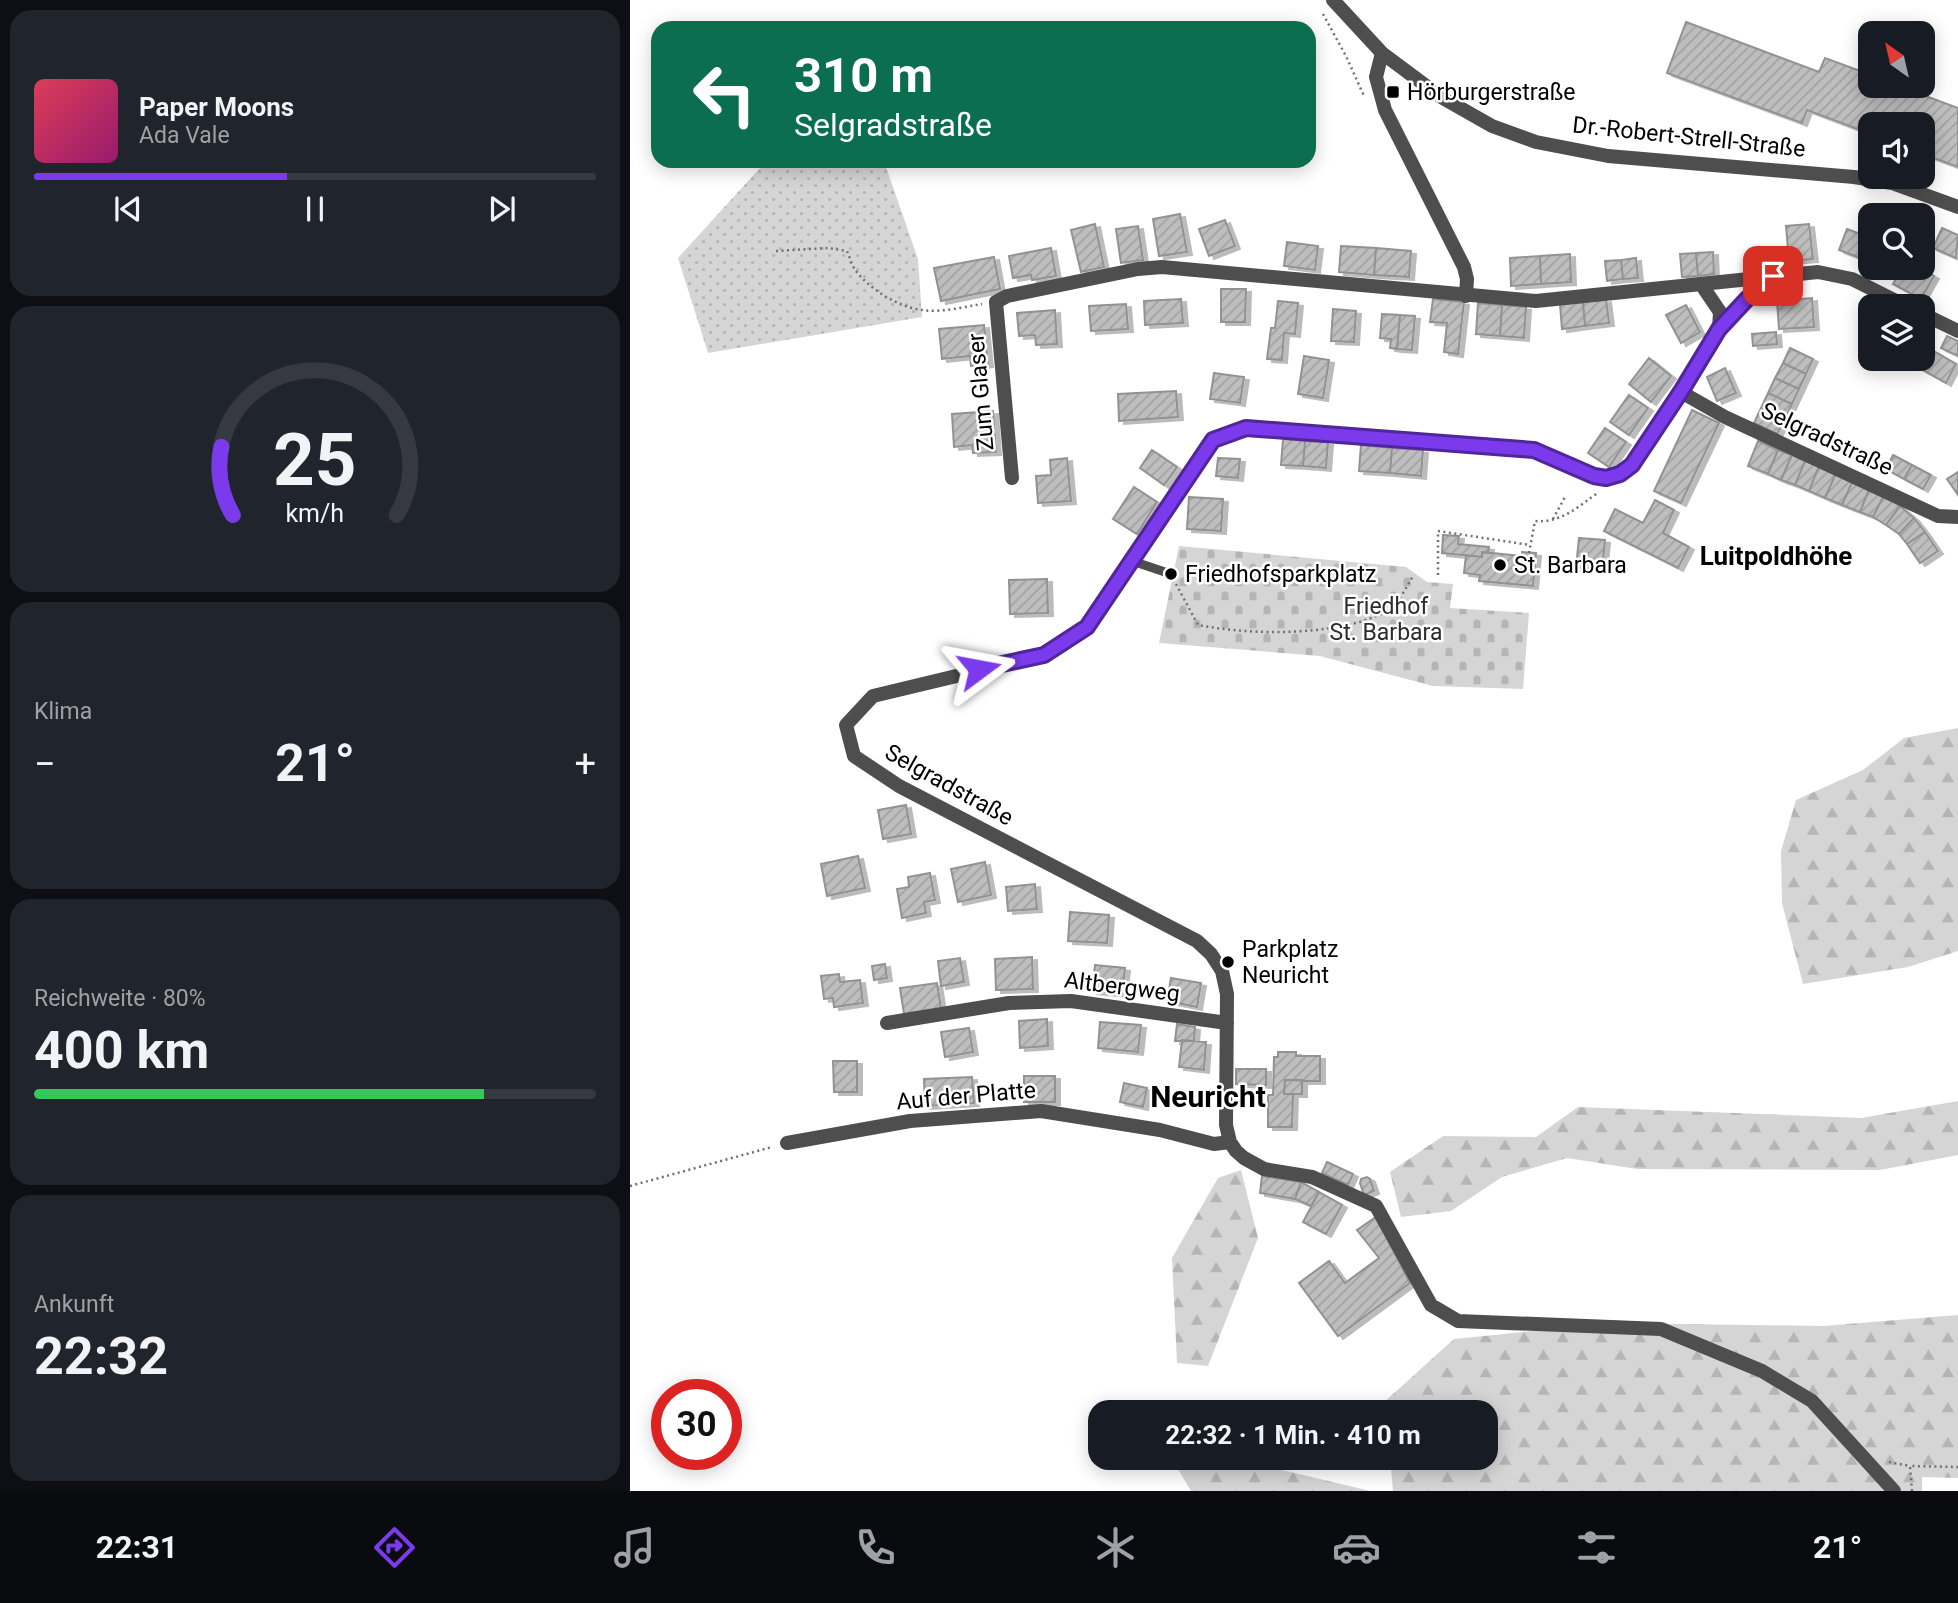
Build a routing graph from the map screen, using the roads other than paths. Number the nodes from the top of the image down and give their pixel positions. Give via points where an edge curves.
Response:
1 (1333, 0) edge
2 (1382, 53) junction
3 (1958, 207) edge
4 (1773, 276) junction
5 (1701, 284) junction
6 (1882, 294) edge
7 (1466, 296) junction
8 (1935, 320) edge
9 (1719, 329) junction
10 (1958, 331) edge
11 (1681, 392) junction
12 (1012, 478) dead end
13 (1958, 517) edge
14 (1132, 561) junction
15 (1171, 573) road end
16 (887, 1023) dead end
17 (1227, 1023) junction
18 (1230, 1142) junction
19 (787, 1143) road end
20 (1894, 1491) edge

1 - 2 street, Dr.-Robert-Strell-Straße
2 - 3 street, Dr.-Robert-Strell-Straße via 1451,103 1492,126 1536,142 1608,156 1854,177 1892,183
2 - 7 street via 1376,77 1385,110 1464,267
4 - 5 street
4 - 6 street via 1836,274
4 - 9 street, Selgradstraße
5 - 7 street via 1536,301
5 - 9 street via 1720,312
7 - 12 street, Zum Glaser via 1183,267 1138,270 1007,296 996,302
8 - 10 street
9 - 11 street, Selgradstraße
11 - 13 street, Selgradstraße via 1938,516
11 - 14 street, Selgradstraße via 1632,465 1606,478 1534,450 1246,428 1213,440
14 - 15 lane
14 - 17 street, Selgradstraße via 1087,627 1044,655 873,696 846,725 854,756 899,786 1197,941 1222,971
16 - 17 street, Altbergweg via 1009,1003 1071,1001
17 - 18 street via 1226,1125
18 - 19 street, Auf der Platte via 1214,1144 1160,1130 1041,1111 910,1121
18 - 20 street via 1244,1158 1264,1169 1312,1177 1376,1206 1431,1305 1458,1321 1661,1329 1762,1371 1812,1401

